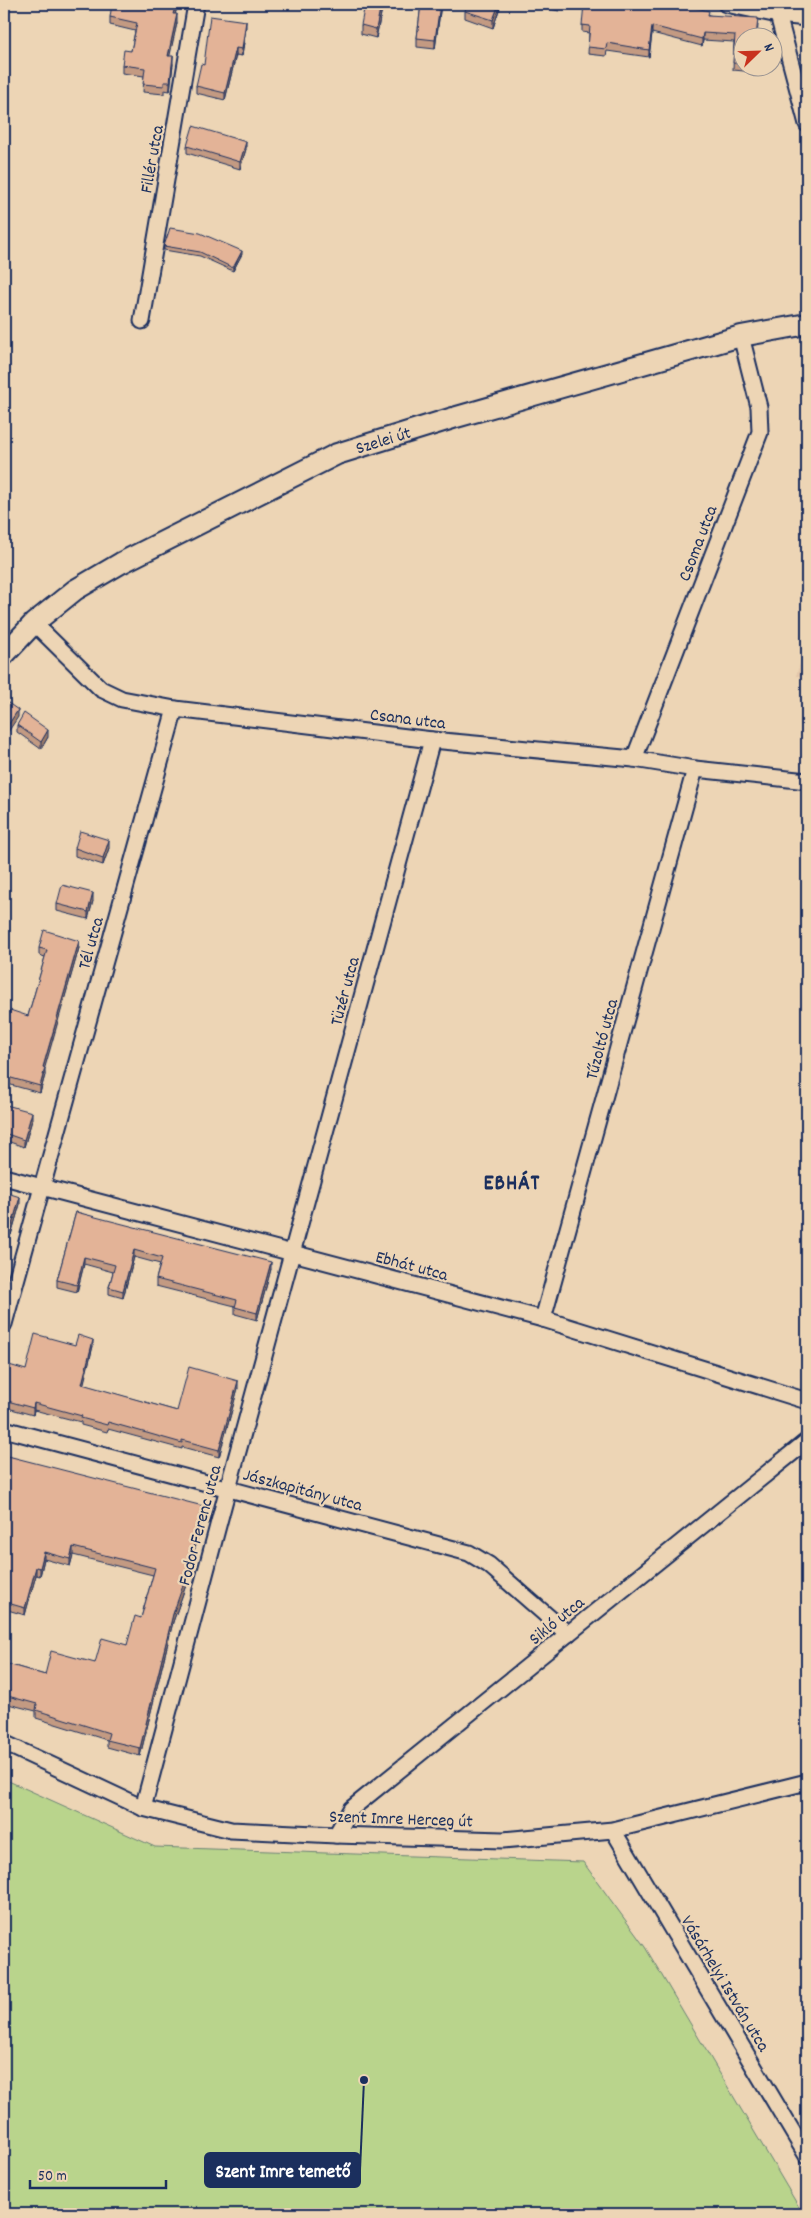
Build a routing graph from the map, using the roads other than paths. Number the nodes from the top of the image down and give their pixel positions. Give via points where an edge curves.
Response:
1 (196, 4) edge
2 (726, 4) edge
3 (745, 6) edge
4 (778, 15) junction
5 (807, 18) edge
6 (807, 124) edge
7 (142, 321) dead end
8 (807, 324) edge
9 (741, 336) junction
10 (34, 623) junction
11 (4, 655) edge
12 (175, 709) junction
13 (432, 740) junction
14 (634, 759) junction
15 (695, 769) junction
16 (807, 781) edge
17 (4, 1177) edge
18 (42, 1188) junction
19 (292, 1253) junction
20 (543, 1319) junction
21 (4, 1324) edge
22 (807, 1401) edge
23 (4, 1429) edge
24 (807, 1441) edge
25 (228, 1488) junction
26 (568, 1634) junction
27 (4, 1743) edge
28 (807, 1782) edge
29 (143, 1808) junction
30 (613, 1830) junction
31 (336, 1835) junction
32 (807, 2156) edge

1 - 7 street, Fillér utca
2 - 3 street
3 - 4 street
4 - 5 street
4 - 6 street
8 - 9 main road, Szelei út
9 - 10 main road, Szelei út via 337,454 122,563 75,590
9 - 14 street, Csoma utca via 759,407 760,432
10 - 11 main road, Szelei út
10 - 12 street, Csana utca via 102,689 122,699
12 - 13 street, Csana utca
12 - 18 street, Tél utca
13 - 14 street, Csana utca
13 - 19 street, Tüzér utca
14 - 15 street, Csana utca
15 - 16 street, Csana utca
15 - 20 street, Tűzoltó utca
17 - 18 street, Ebhát utca
18 - 19 street, Ebhát utca
18 - 21 street, Tél utca
19 - 20 street, Ebhát utca
19 - 25 street, Fodor Ferenc utca
20 - 22 street, Ebhát utca
23 - 25 street, Jászkapitány utca
24 - 26 street, Sikló utca
25 - 26 street, Jászkapitány utca via 469,1553 489,1564
25 - 29 street, Fodor Ferenc utca
26 - 31 street, Sikló utca via 350,1809
27 - 29 street, Szent Imre Herceg út
28 - 30 street, Szent Imre Herceg út
29 - 31 street, Szent Imre Herceg út via 231,1830
30 - 31 street, Szent Imre Herceg út via 502,1840
30 - 32 street, Vásárhelyi István utca

